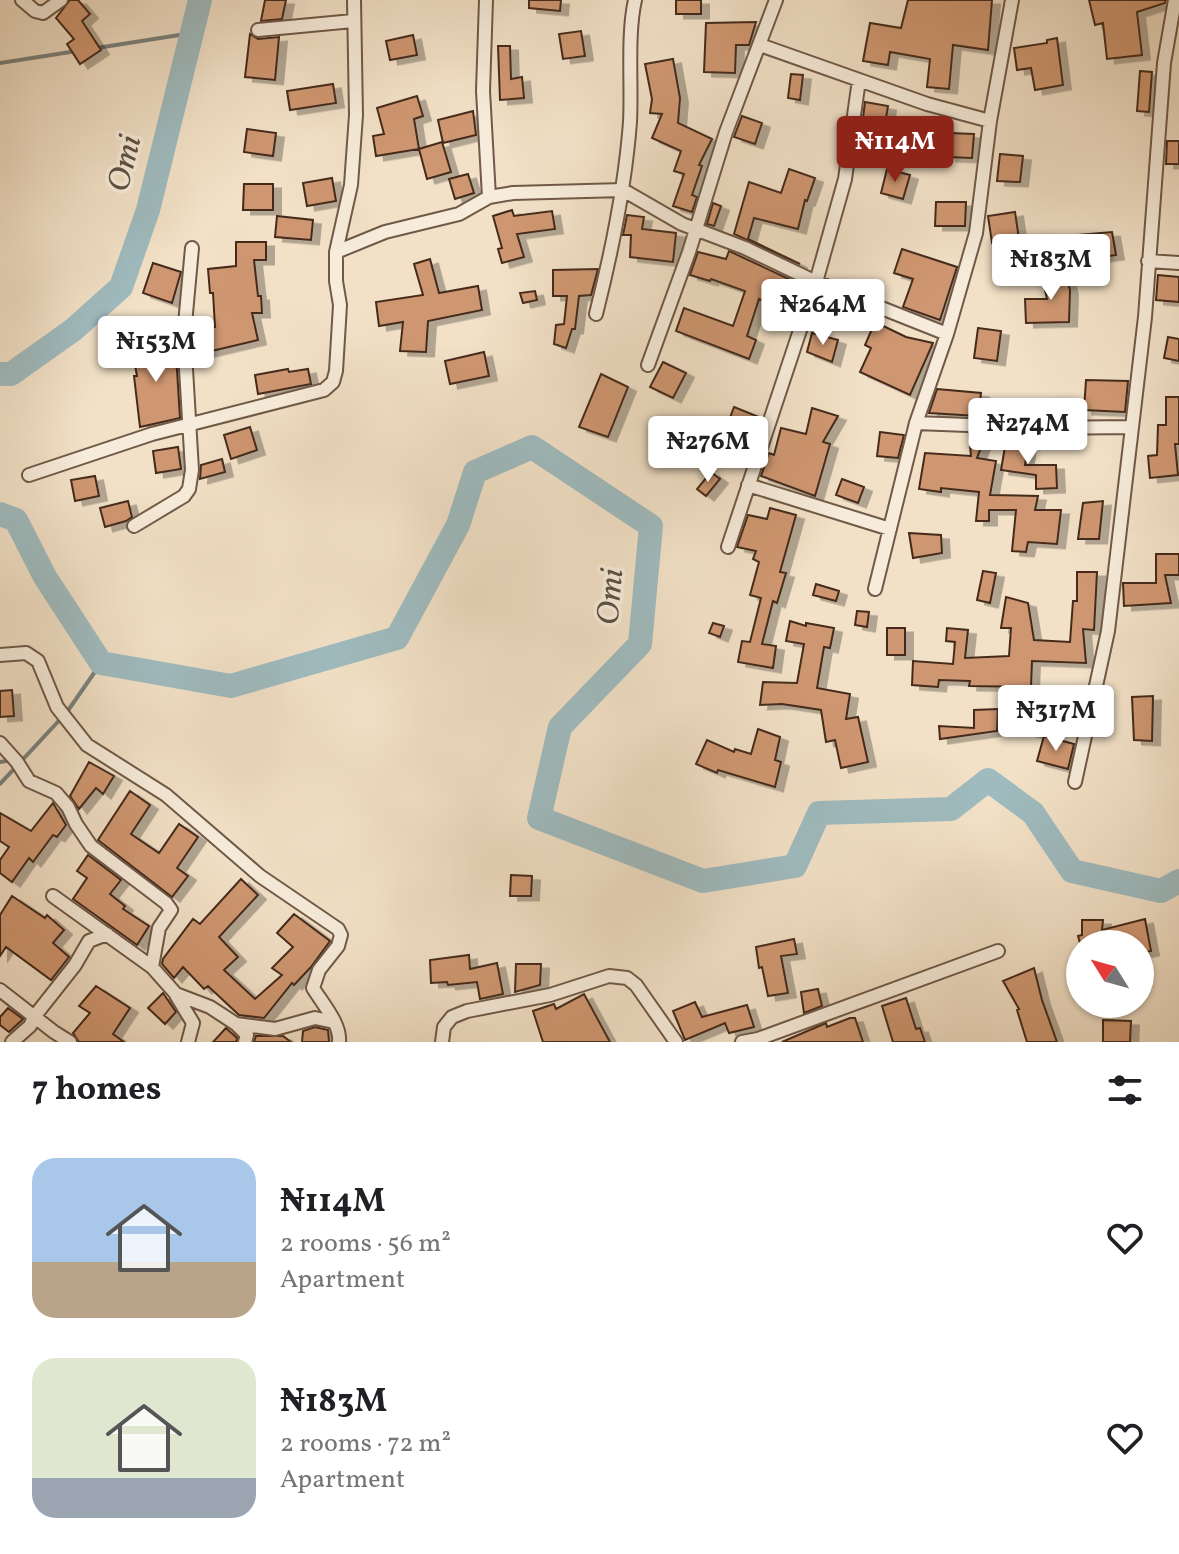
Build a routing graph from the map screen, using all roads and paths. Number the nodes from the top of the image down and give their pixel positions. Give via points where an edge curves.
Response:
1 (22, 0) edge
2 (61, 0) edge
3 (354, 0) edge
4 (486, 0) edge
5 (635, 0) edge
6 (776, 0) edge
7 (1012, 0) edge
8 (1175, 0) edge
9 (353, 21) junction
10 (258, 30) dead end
11 (760, 45) junction
12 (859, 80) junction
13 (990, 121) junction
14 (623, 190) junction
15 (489, 197) junction
16 (697, 229) junction
17 (192, 248) dead end
18 (336, 252) junction
19 (1148, 261) junction
20 (1179, 263) edge
21 (816, 282) junction
22 (596, 314) dead end
23 (947, 334) junction
24 (648, 365) dead end
25 (916, 423) junction
26 (190, 424) junction
27 (1131, 427) junction
28 (29, 475) dead end
29 (748, 485) junction
30 (134, 526) dead end
31 (890, 529) junction
32 (728, 547) dead end
33 (875, 589) dead end
34 (0, 655) edge
35 (0, 743) edge
36 (1075, 782) dead end
37 (53, 896) dead end
38 (107, 934) junction
39 (998, 951) dead end
40 (152, 967) junction
41 (0, 990) edge
42 (174, 992) junction
43 (34, 1017) junction
44 (334, 1022) junction
45 (236, 1024) junction
46 (758, 1040) edge
47 (12, 1042) edge
48 (70, 1042) edge
49 (188, 1042) edge
50 (245, 1042) edge
51 (339, 1042) edge
52 (442, 1042) edge
53 (676, 1042) edge
54 (742, 1042) edge

1 - 2 street via 43,13
3 - 9 street
4 - 15 street via 483,91
5 - 14 street
6 - 11 street
7 - 13 street
8 - 19 street via 1164,63
9 - 10 street
9 - 18 street via 356,115 351,185
11 - 12 street
11 - 16 street
12 - 13 street
12 - 21 street via 845,179
13 - 23 street via 976,233
14 - 15 street
14 - 16 street
14 - 22 street
15 - 18 street via 459,214 385,232
16 - 21 street
16 - 24 street
17 - 26 street via 184,335
18 - 26 street via 340,305 333,382 324,390
19 - 20 street
19 - 27 street
21 - 23 street
21 - 29 street
23 - 25 street
25 - 27 street
25 - 31 street
26 - 28 street
26 - 30 street via 189,489
27 - 36 street via 1108,631
29 - 31 street
29 - 32 street
31 - 33 street
34 - 44 street via 26,653 38,661 57,707 87,745 166,795 260,876 338,929 338,946 319,970 313,988
35 - 40 street via 29,781 56,793 91,846 171,910 159,928
37 - 38 street
38 - 40 street
38 - 43 street via 89,941
39 - 46 street
40 - 42 street
41 - 43 street
42 - 45 street
42 - 49 street via 193,1023
43 - 47 street
43 - 48 street
44 - 45 street via 315,1018 275,1029
44 - 51 street
45 - 50 street via 247,1035
46 - 54 street
52 - 53 street via 452,1017 467,1011 550,995 609,976 636,985

